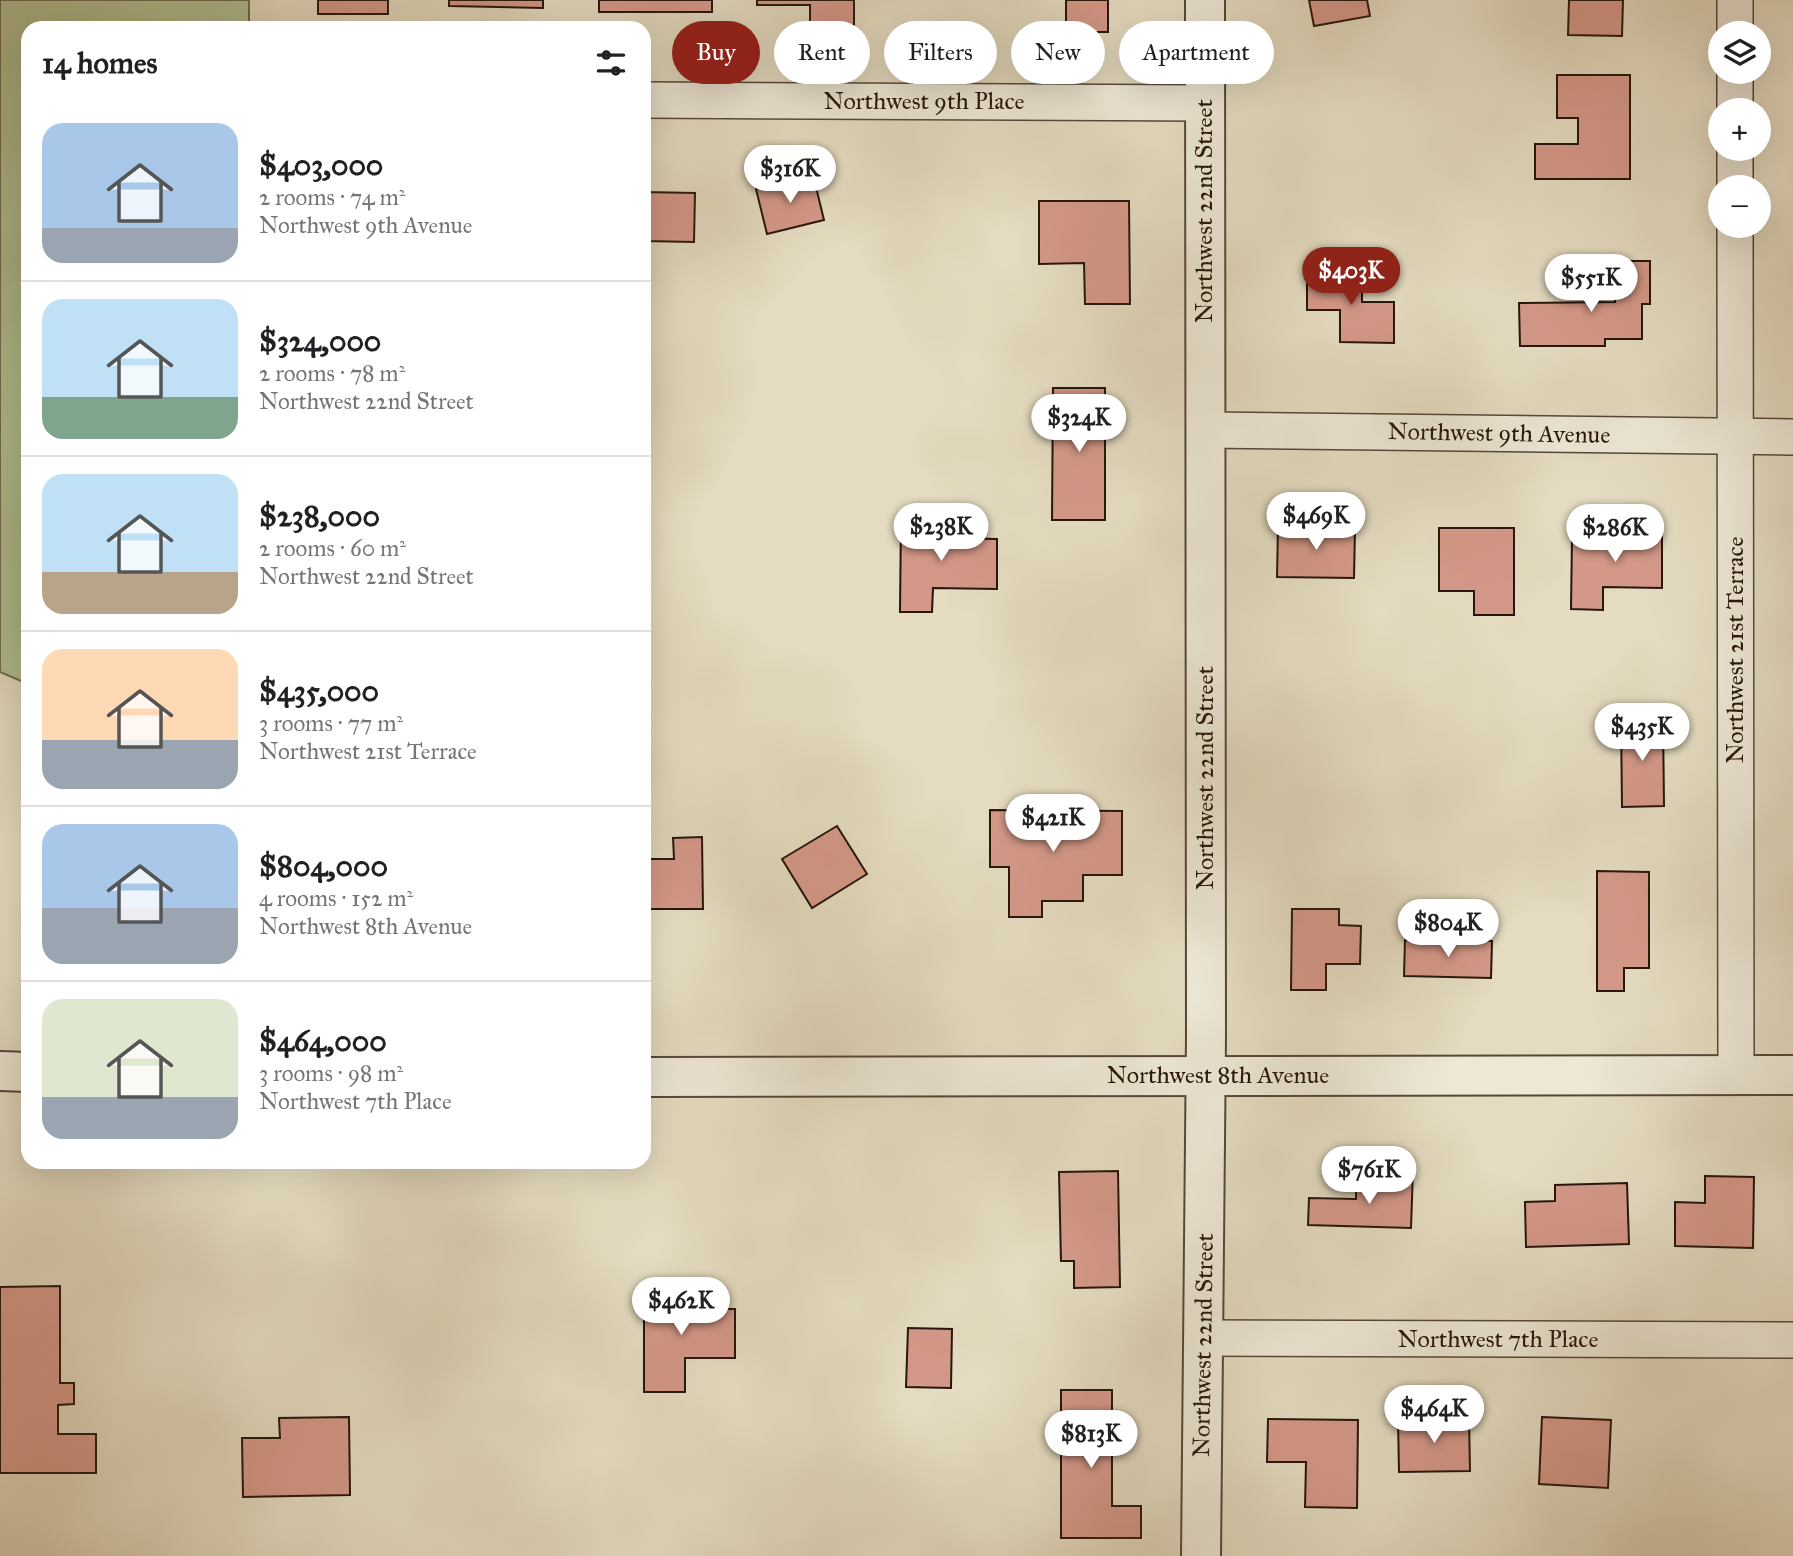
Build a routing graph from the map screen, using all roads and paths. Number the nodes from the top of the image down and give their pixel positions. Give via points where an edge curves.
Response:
1 (1205, 0) edge
2 (1735, 0) edge
3 (1735, 21) edge
4 (651, 100) edge
5 (1204, 103) junction
6 (1734, 238) edge
7 (1205, 430) junction
8 (1734, 436) junction
9 (1793, 437) edge
10 (0, 1071) edge
11 (21, 1072) edge
12 (1736, 1074) junction
13 (1205, 1075) junction
14 (1793, 1075) edge
15 (651, 1077) edge
16 (1202, 1338) junction
17 (1793, 1340) edge
18 (1201, 1556) edge

1 - 5 street, Northwest 22nd Street
2 - 3 street
4 - 5 street, Northwest 9th Place
5 - 7 street, Northwest 22nd Street
6 - 8 street, Northwest 21st Terrace
7 - 8 street, Northwest 9th Avenue
7 - 13 street, Northwest 22nd Street
8 - 9 street, Northwest 9th Avenue
8 - 12 street, Northwest 21st Terrace
10 - 11 street
12 - 13 street, Northwest 8th Avenue
12 - 14 street, Northwest 8th Avenue
13 - 15 street, Northwest 8th Avenue
13 - 16 street, Northwest 22nd Street
16 - 17 street, Northwest 7th Place
16 - 18 street, Northwest 22nd Street

